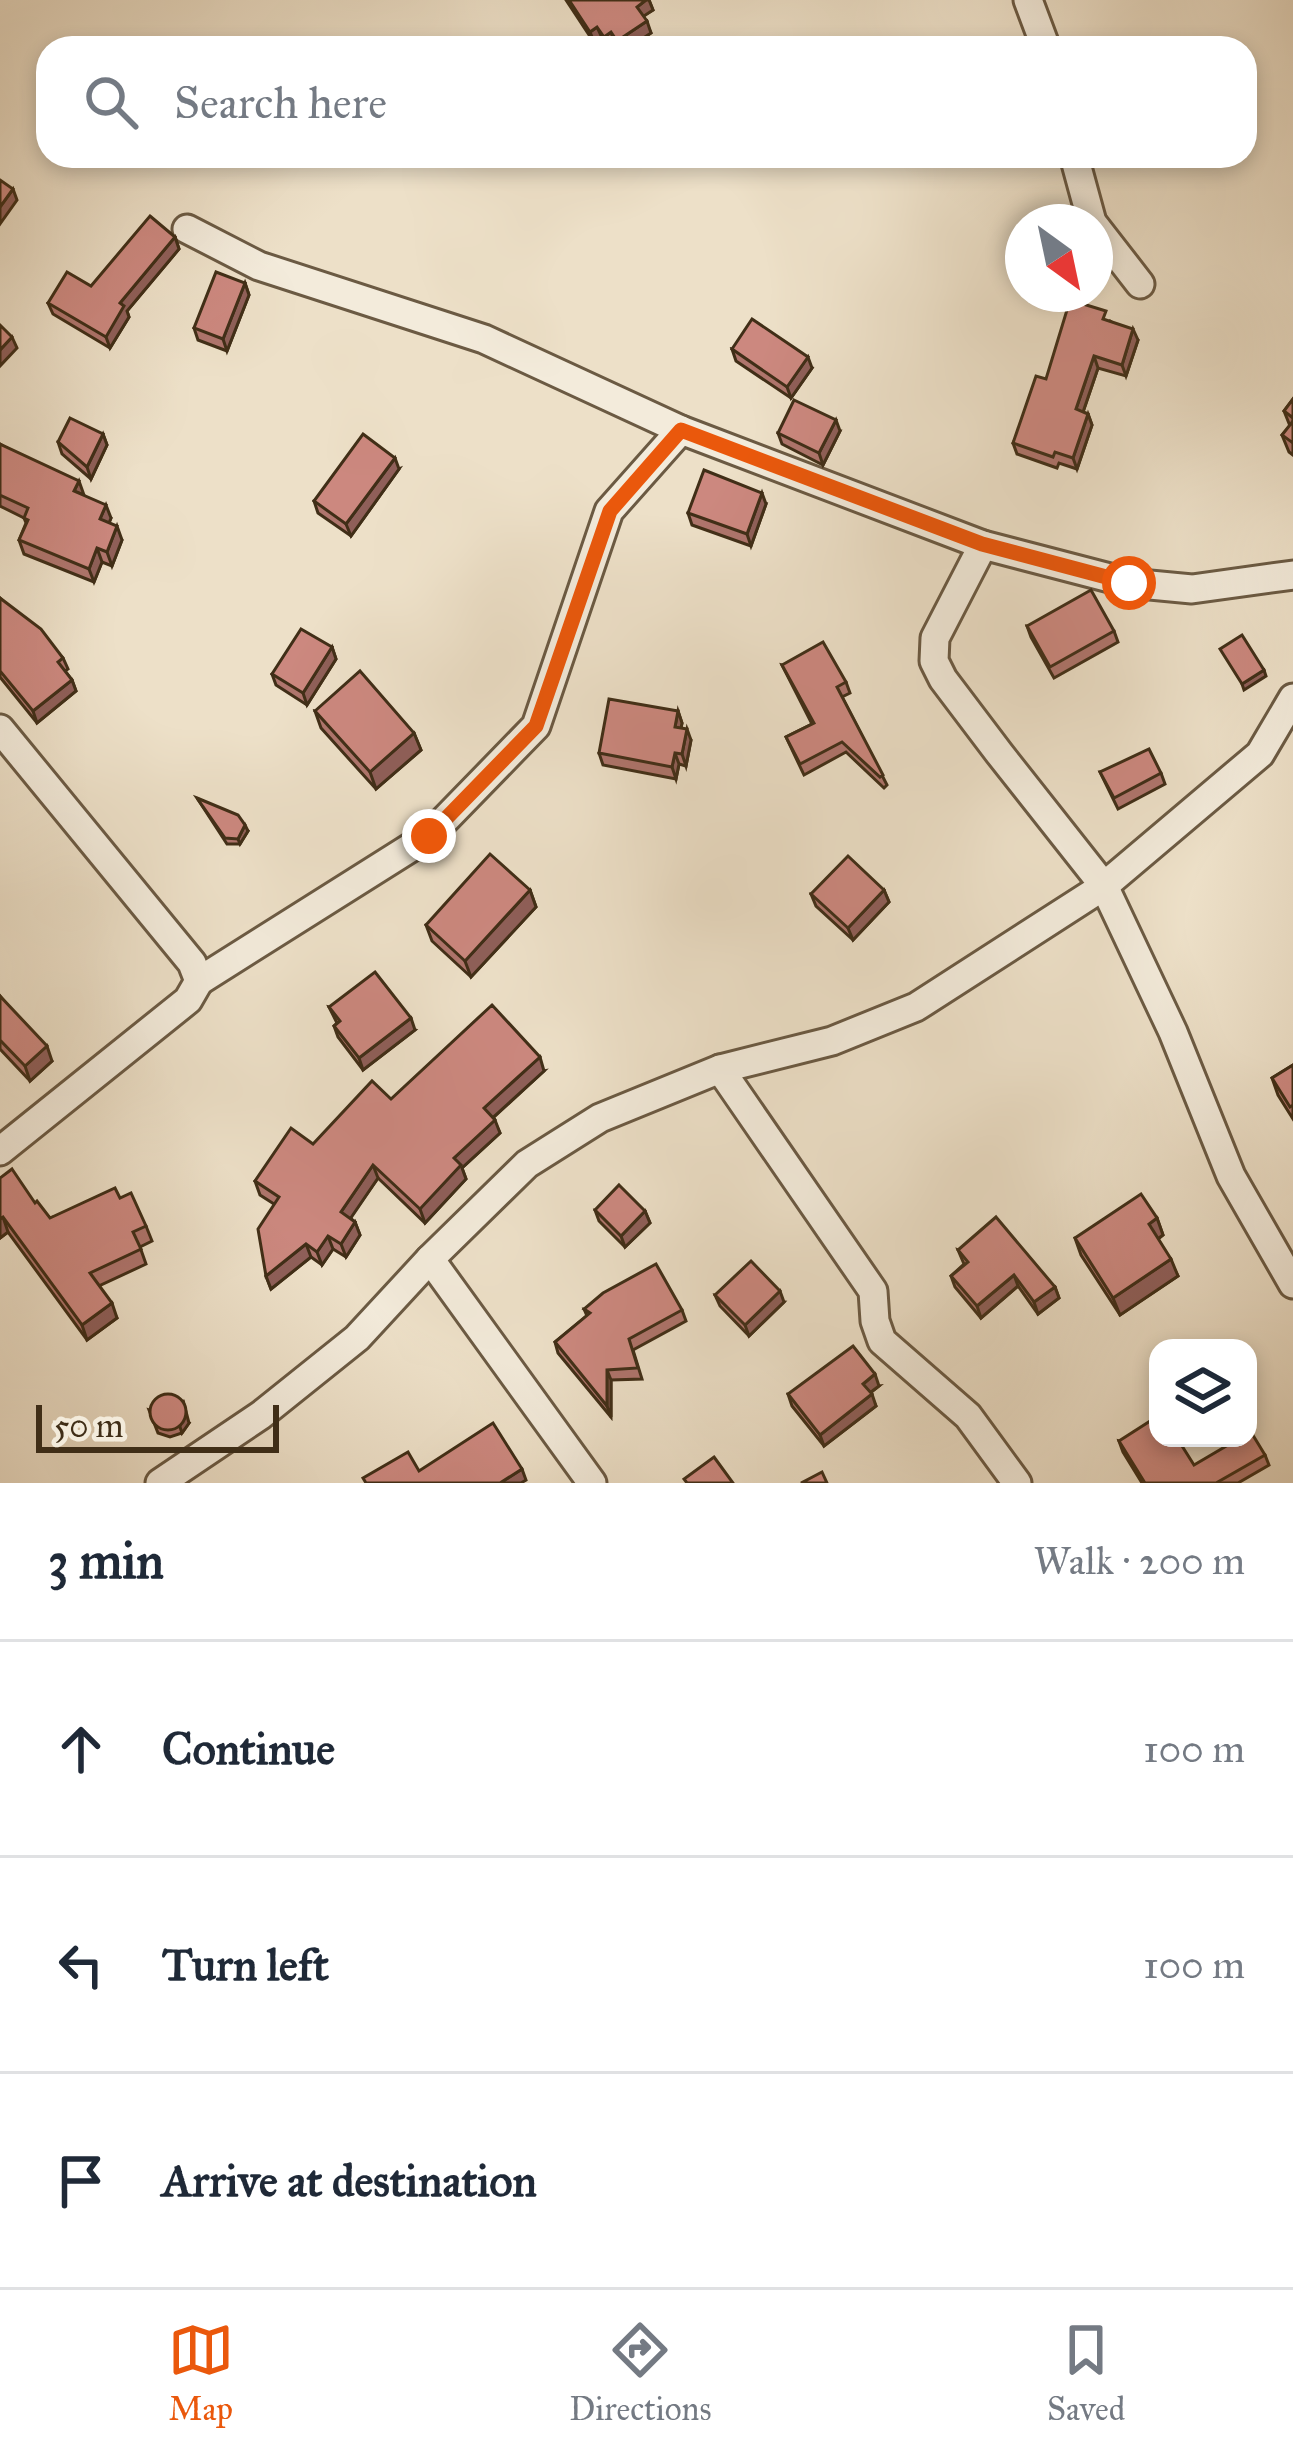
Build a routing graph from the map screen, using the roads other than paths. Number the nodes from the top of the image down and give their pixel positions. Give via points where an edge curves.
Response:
1 (1028, 0) edge
2 (1042, 36) edge
3 (1077, 168) edge
4 (1087, 204) edge
5 (187, 229) dead end
6 (1113, 250) edge
7 (1140, 284) dead end
8 (681, 430) junction
9 (982, 544) junction
10 (1293, 575) edge
11 (1293, 698) edge
12 (0, 729) edge
13 (1104, 886) junction
14 (199, 980) junction
15 (720, 1069) junction
16 (0, 1151) edge
17 (430, 1259) junction
18 (1293, 1284) edge
19 (160, 1483) edge
20 (592, 1483) edge
21 (1017, 1483) edge

1 - 2 street
3 - 4 street
5 - 8 street via 259,266 484,338
6 - 7 street
8 - 9 street
8 - 14 street via 610,511 536,726 429,836
9 - 10 street via 1129,583 1192,589
9 - 13 street via 935,638 934,661
11 - 13 street via 1260,754
12 - 14 street
13 - 15 street via 916,1006 832,1041
13 - 18 street via 1231,1176
14 - 16 street via 188,1000
15 - 17 street via 600,1118 526,1164
15 - 21 street via 872,1292 882,1341 968,1416
17 - 19 street via 356,1338
17 - 20 street

